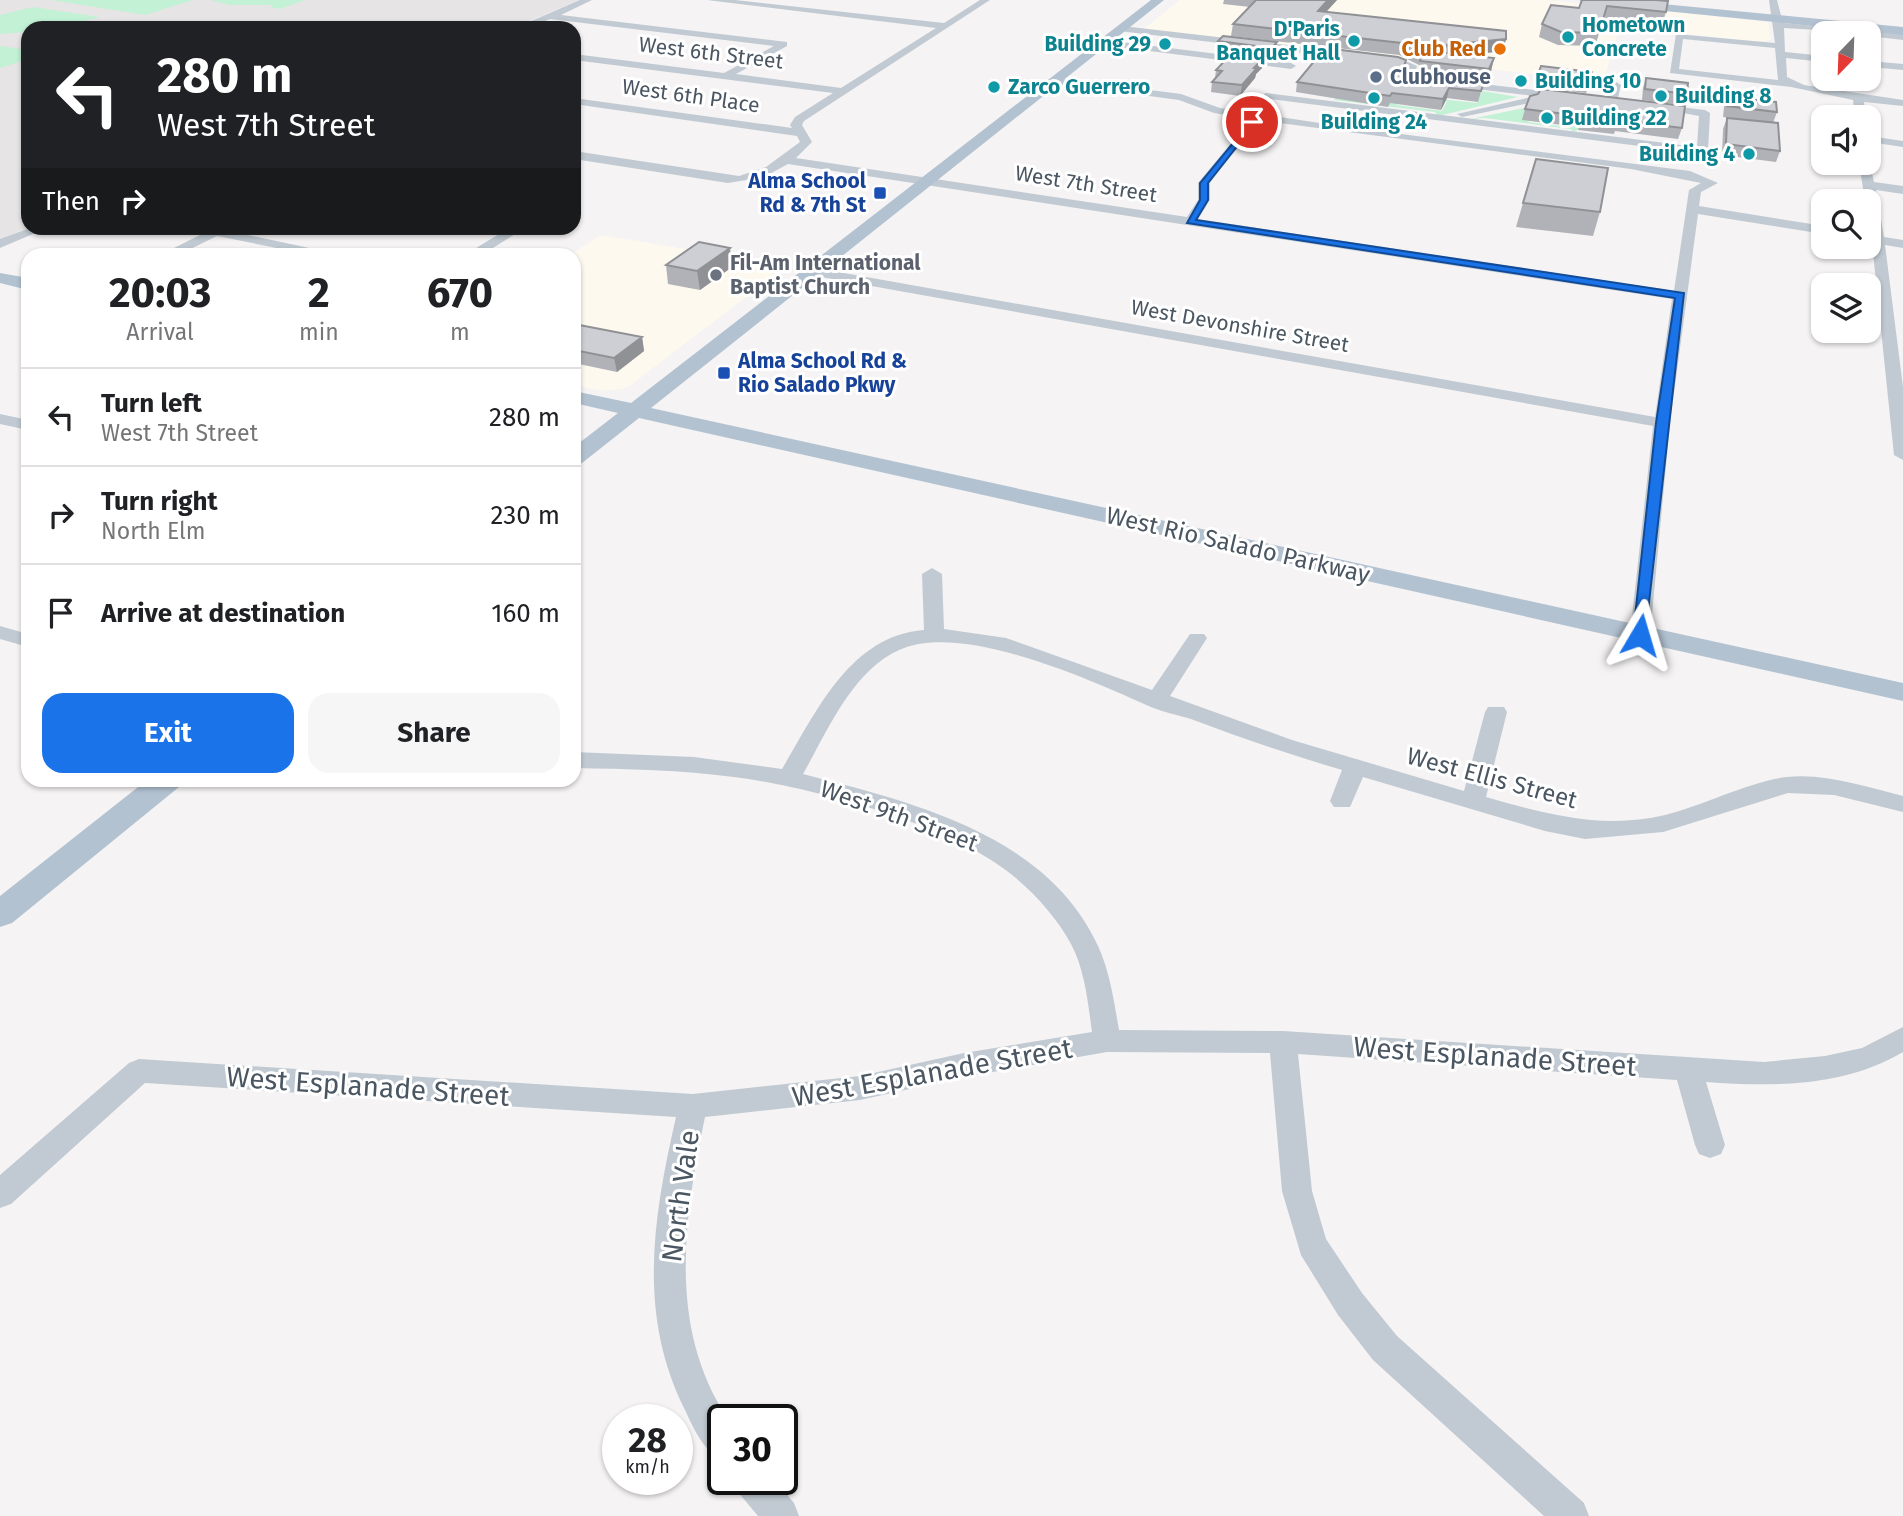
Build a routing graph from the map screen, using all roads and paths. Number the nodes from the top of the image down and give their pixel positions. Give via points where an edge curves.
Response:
1 (588, 0) edge
2 (711, 0) edge
3 (986, 0) edge
4 (1158, 0) edge
5 (1585, 0) edge
6 (1773, 0) edge
7 (550, 16) junction
8 (538, 21) edge
9 (1778, 22) junction
10 (946, 26) junction
11 (1811, 26) edge
12 (1122, 29) junction
13 (1903, 31) edge
14 (1881, 34) edge
15 (1903, 37) edge
16 (1105, 43) junction
17 (1303, 50) junction
18 (1780, 50) junction
19 (1811, 56) edge
20 (581, 59) edge
21 (1881, 65) edge
22 (1291, 66) junction
23 (1903, 67) edge
24 (726, 76) junction
25 (1055, 81) junction
26 (1790, 84) junction
27 (1616, 85) dead end
28 (843, 91) junction
29 (1555, 96) junction
30 (1578, 98) edge
31 (1858, 98) junction
32 (581, 102) edge
33 (1903, 103) edge
34 (1626, 104) edge
35 (1859, 105) edge
36 (1639, 106) edge
37 (1440, 118) junction
38 (1252, 122) dead end
39 (802, 133) junction
40 (1881, 141) edge
41 (1903, 144) edge
42 (581, 156) edge
43 (784, 160) junction
44 (1867, 175) edge
45 (925, 181) junction
46 (1868, 185) junction
47 (1868, 189) edge
48 (1903, 190) edge
49 (1693, 209) junction
50 (1190, 222) junction
51 (1811, 228) edge
52 (22, 235) edge
53 (208, 235) edge
54 (242, 235) edge
55 (506, 235) edge
56 (1881, 241) edge
57 (0, 244) edge
58 (1903, 244) edge
59 (181, 248) edge
60 (303, 248) edge
61 (483, 248) edge
62 (1877, 259) edge
63 (810, 271) junction
64 (0, 278) edge
65 (21, 282) edge
66 (1680, 296) junction
67 (1884, 305) junction
68 (1903, 308) edge
69 (1899, 384) edge
70 (581, 399) edge
71 (634, 410) junction
72 (0, 419) edge
73 (1662, 423) junction
74 (21, 424) edge
75 (21, 427) edge
76 (0, 436) edge
77 (581, 452) edge
78 (1903, 455) edge
79 (932, 574) dead end
80 (0, 632) edge
81 (934, 635) junction
82 (1640, 635) junction
83 (1197, 638) dead end
84 (21, 639) edge
85 (1903, 692) edge
86 (1156, 701) junction
87 (1496, 712) dead end
88 (581, 760) edge
89 (1355, 767) junction
90 (789, 778) junction
91 (159, 787) edge
92 (1342, 801) dead end
93 (1473, 802) junction
94 (1903, 804) edge
95 (0, 914) edge
96 (1903, 1038) edge
97 (1107, 1041) junction
98 (1283, 1042) junction
99 (1688, 1070) junction
100 (693, 1106) junction
101 (1710, 1145) dead end
102 (0, 1194) edge
103 (707, 1419) edge
104 (764, 1495) edge
105 (781, 1516) edge
106 (1571, 1516) edge

1 - 7 street
2 - 10 street
3 - 10 street
4 - 12 main road
5 - 9 main road
6 - 9 street
7 - 8 street
7 - 24 street via 784,44
9 - 11 street
9 - 13 main road
9 - 18 street
10 - 28 street
12 - 16 main road
12 - 17 street
14 - 15 street
16 - 22 street
16 - 25 main road
17 - 22 street
17 - 29 street via 1411,64 1408,78
18 - 19 street
18 - 26 street via 1782,78
18 - 26 street via 1679,36 1674,71
20 - 24 street, West 6th Street
21 - 23 street
22 - 37 street via 1274,88
24 - 28 street, West 6th Street
25 - 45 main road
25 - 49 street via 1181,97 1218,111 1346,130 1690,175 1712,183 1695,191
26 - 31 street
27 - 34 street via 1607,102
28 - 39 street via 799,118 796,125
29 - 30 street
29 - 37 street
31 - 33 street
31 - 35 street
32 - 39 street, West 6th Place
36 - 37 street via 1709,119 1702,151
38 - 50 street via 1204,183 1204,200
39 - 43 street via 806,142
40 - 41 street
42 - 43 street via 746,181
43 - 45 street, West 7th Street
44 - 46 street
45 - 50 street, West 7th Street
45 - 63 main road
46 - 47 street
46 - 48 street
49 - 51 street
49 - 66 street
50 - 66 street, West 7th Street
52 - 57 street
53 - 59 street
54 - 60 street
55 - 61 street
56 - 58 street
62 - 67 street
63 - 71 main road
63 - 73 street, West Devonshire Street
64 - 65 main road
66 - 73 street
67 - 68 street
67 - 69 street
69 - 78 street
70 - 71 main road, West Rio Salado Parkway
71 - 77 main road
71 - 82 main road, West Rio Salado Parkway
72 - 74 street
73 - 82 street
75 - 76 street
79 - 81 street
80 - 84 street
81 - 86 street, West Ellis Street via 964,633 999,642
81 - 90 street, West Ellis Street via 886,646 862,662
82 - 85 main road, West Rio Salado Parkway
83 - 86 street
86 - 89 street, West Ellis Street
87 - 93 street
88 - 90 street, West 9th Street via 686,765
89 - 92 street
89 - 93 street, West Ellis Street
90 - 97 street, West 9th Street via 931,823 1002,854 1048,897 1083,940
91 - 95 main road
93 - 94 street, West Ellis Street via 1585,830 1662,824 1787,785 1834,787
96 - 99 street, West Esplanade Street via 1869,1058 1825,1068 1764,1074
97 - 98 street, West Esplanade Street
97 - 100 street, West Esplanade Street via 860,1088
98 - 99 street, West Esplanade Street
98 - 106 street via 1297,1191 1312,1245 1385,1348
99 - 101 street
100 - 102 street, West Esplanade Street via 139,1071
100 - 103 street, North Vale via 671,1215 669,1280 680,1358
104 - 105 street

